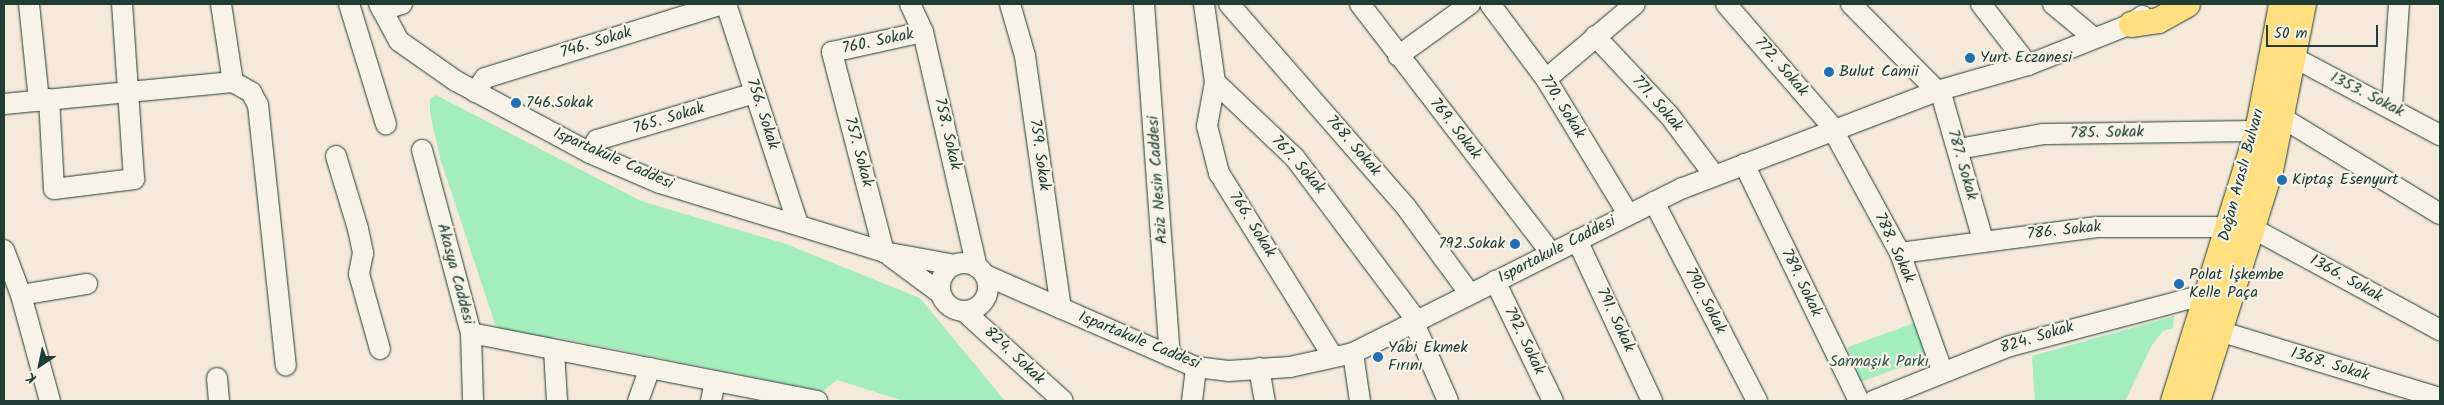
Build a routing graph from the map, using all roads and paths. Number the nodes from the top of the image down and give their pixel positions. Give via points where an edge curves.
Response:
1 (29, 4) edge
2 (122, 4) edge
3 (221, 4) edge
4 (349, 4) edge
5 (402, 4) edge
6 (724, 4) edge
7 (910, 4) edge
8 (1010, 4) edge
9 (1144, 4) edge
10 (1204, 4) edge
11 (1229, 4) edge
12 (1360, 4) edge
13 (1470, 4) edge
14 (1490, 4) edge
15 (1633, 4) edge
16 (1726, 4) edge
17 (1851, 4) edge
18 (1981, 4) edge
19 (2053, 4) edge
20 (2163, 4) edge
21 (2186, 4) edge
22 (2303, 4) edge
23 (2400, 4) edge
24 (380, 7) edge
25 (2276, 10) edge
26 (2141, 14) edge
27 (924, 32) junction
28 (1595, 36) junction
29 (2094, 38) junction
30 (832, 52) joint
31 (1398, 56) junction
32 (2293, 57) junction
33 (2028, 65) junction
34 (1546, 79) junction
35 (233, 82) junction
36 (1215, 82) junction
37 (1938, 90) junction
38 (475, 92) junction
39 (130, 93) junction
40 (755, 93) junction
41 (44, 99) junction
42 (4, 104) edge
43 (2392, 106) junction
44 (2281, 116) junction
45 (386, 124) dead end
46 (1835, 131) junction
47 (2257, 131) junction
48 (2440, 135) edge
49 (1958, 149) junction
50 (422, 150) dead end
51 (590, 153) junction
52 (336, 156) dead end
53 (1744, 164) junction
54 (1714, 175) junction
55 (1654, 202) junction
56 (1628, 214) junction
57 (2440, 214) edge
58 (798, 224) junction
59 (2241, 227) junction
60 (1577, 240) junction
61 (1983, 240) junction
62 (4, 250) edge
63 (884, 252) junction
64 (1551, 252) junction
65 (1900, 253) junction
66 (954, 265) junction
67 (981, 271) junction
68 (1494, 281) junction
69 (87, 284) dead end
70 (940, 292) junction
71 (1470, 294) junction
72 (2207, 294) junction
73 (21, 295) junction
74 (1061, 308) junction
75 (965, 312) junction
76 (1415, 322) junction
77 (2440, 330) edge
78 (2219, 331) junction
79 (471, 333) junction
80 (380, 349) dead end
81 (554, 350) junction
82 (1343, 355) junction
83 (1170, 356) junction
84 (286, 366) dead end
85 (1196, 367) junction
86 (650, 368) junction
87 (1259, 368) junction
88 (1942, 370) junction
89 (217, 378) dead end
90 (715, 381) junction
91 (2440, 398) edge
92 (808, 400) edge
93 (50, 401) edge
94 (219, 401) edge
95 (473, 401) edge
96 (557, 401) edge
97 (638, 401) edge
98 (711, 401) edge
99 (1062, 401) edge
100 (1192, 401) edge
101 (1265, 401) edge
102 (1360, 401) edge
103 (1448, 401) edge
104 (1553, 401) edge
105 (1652, 401) edge
106 (1757, 401) edge
107 (1859, 401) edge
108 (1873, 401) edge
109 (2173, 401) edge
110 (2197, 401) edge

1 - 41 street
2 - 39 street
3 - 35 street
4 - 45 street
5 - 24 street
6 - 38 street, 746. Sokak via 485,78
6 - 40 street, 756. Sokak
7 - 27 street, 758. Sokak
8 - 74 street, 759. Sokak via 1025,56
9 - 83 street, Aziz Nesin Caddesi
10 - 36 street
11 - 71 street, 768. Sokak via 1406,207
12 - 31 street, 769. Sokak
13 - 31 street
14 - 34 street, 770. Sokak
15 - 28 street
16 - 46 street, 772. Sokak
17 - 37 street
18 - 33 street
19 - 29 street
20 - 26 street, Ispartakule Caddesi
21 - 26 main road via 2158,20
22 - 32 main road, Doğan Araslı Bulvarı
23 - 43 street
24 - 38 street, Ispartakule Caddesi via 399,41
25 - 47 main road, Doğan Araslı Bulvarı
26 - 29 street, Ispartakule Caddesi
27 - 30 street, 760. Sokak
27 - 67 street, 758. Sokak
28 - 34 street
28 - 54 street, 771. Sokak via 1669,116
29 - 33 street, Ispartakule Caddesi
30 - 63 street, 757. Sokak
31 - 64 street, 769. Sokak
32 - 43 street, 1353. Sokak
32 - 44 main road, Doğan Araslı Bulvarı
33 - 37 street, Ispartakule Caddesi
34 - 56 street, 770. Sokak
35 - 39 street
35 - 84 street via 251,92 258,105
36 - 76 street, 767. Sokak via 1295,158
36 - 82 street, 766. Sokak via 1207,126 1219,173
37 - 46 street, Ispartakule Caddesi
37 - 49 street, 787. Sokak
38 - 51 street, Ispartakule Caddesi
39 - 41 street
39 - 41 street via 134,179 54,188
40 - 51 street, 765. Sokak via 597,140
40 - 58 street, 756. Sokak
41 - 42 street
43 - 48 street, 1353. Sokak
44 - 57 street
44 - 59 main road, Doğan Araslı Bulvarı
46 - 53 street, Ispartakule Caddesi
46 - 65 street, 788. Sokak
47 - 49 street, 785. Sokak via 2043,134
47 - 59 main road, Doğan Araslı Bulvarı
49 - 61 street, 787. Sokak
50 - 79 street, Akasya Caddesi
51 - 58 street, Ispartakule Caddesi via 660,183
52 - 80 street via 358,229 363,252 359,274
53 - 54 street, Ispartakule Caddesi
53 - 107 street, 789. Sokak
54 - 55 street, Ispartakule Caddesi
55 - 56 street, Ispartakule Caddesi
55 - 106 street, 790. Sokak
56 - 60 street, Ispartakule Caddesi
58 - 63 street, Ispartakule Caddesi
59 - 61 street, 786. Sokak via 2097,227
59 - 72 main road, Doğan Araslı Bulvarı
59 - 77 street, 1366. Sokak
59 - 78 main road, Doğan Araslı Bulvarı
60 - 64 street, Ispartakule Caddesi
60 - 105 street, 791. Sokak
61 - 65 street, 786. Sokak
62 - 73 street
63 - 66 street, Ispartakule Caddesi
63 - 70 street, Ispartakule Caddesi
64 - 68 street, Ispartakule Caddesi
65 - 88 street, 788. Sokak
66 - 67 street
66 - 70 street via 942,276
67 - 74 street, Ispartakule Caddesi
67 - 75 street via 988,286 984,300
68 - 71 street, Ispartakule Caddesi
68 - 104 street, 792. Sokak
69 - 73 street
70 - 75 street via 949,306
71 - 76 street, Ispartakule Caddesi
72 - 88 street, 824. Sokak via 2089,323
72 - 109 main road, Doğan Araslı Bulvarı
73 - 93 street
74 - 83 street, Ispartakule Caddesi
75 - 99 street, 824. Sokak
76 - 82 street, Ispartakule Caddesi
76 - 103 street, 767. Sokak
78 - 91 street, 1368. Sokak
78 - 110 main road, Doğan Araslı Bulvarı
79 - 81 street
79 - 95 street, Akasya Caddesi
81 - 86 street
81 - 96 street
82 - 87 street, Ispartakule Caddesi
82 - 102 street
83 - 85 street, Ispartakule Caddesi
85 - 87 street, Ispartakule Caddesi via 1228,371
85 - 100 street
86 - 90 street
86 - 97 street
87 - 101 street
88 - 108 street, 824. Sokak
89 - 94 street
90 - 92 street
90 - 98 street

